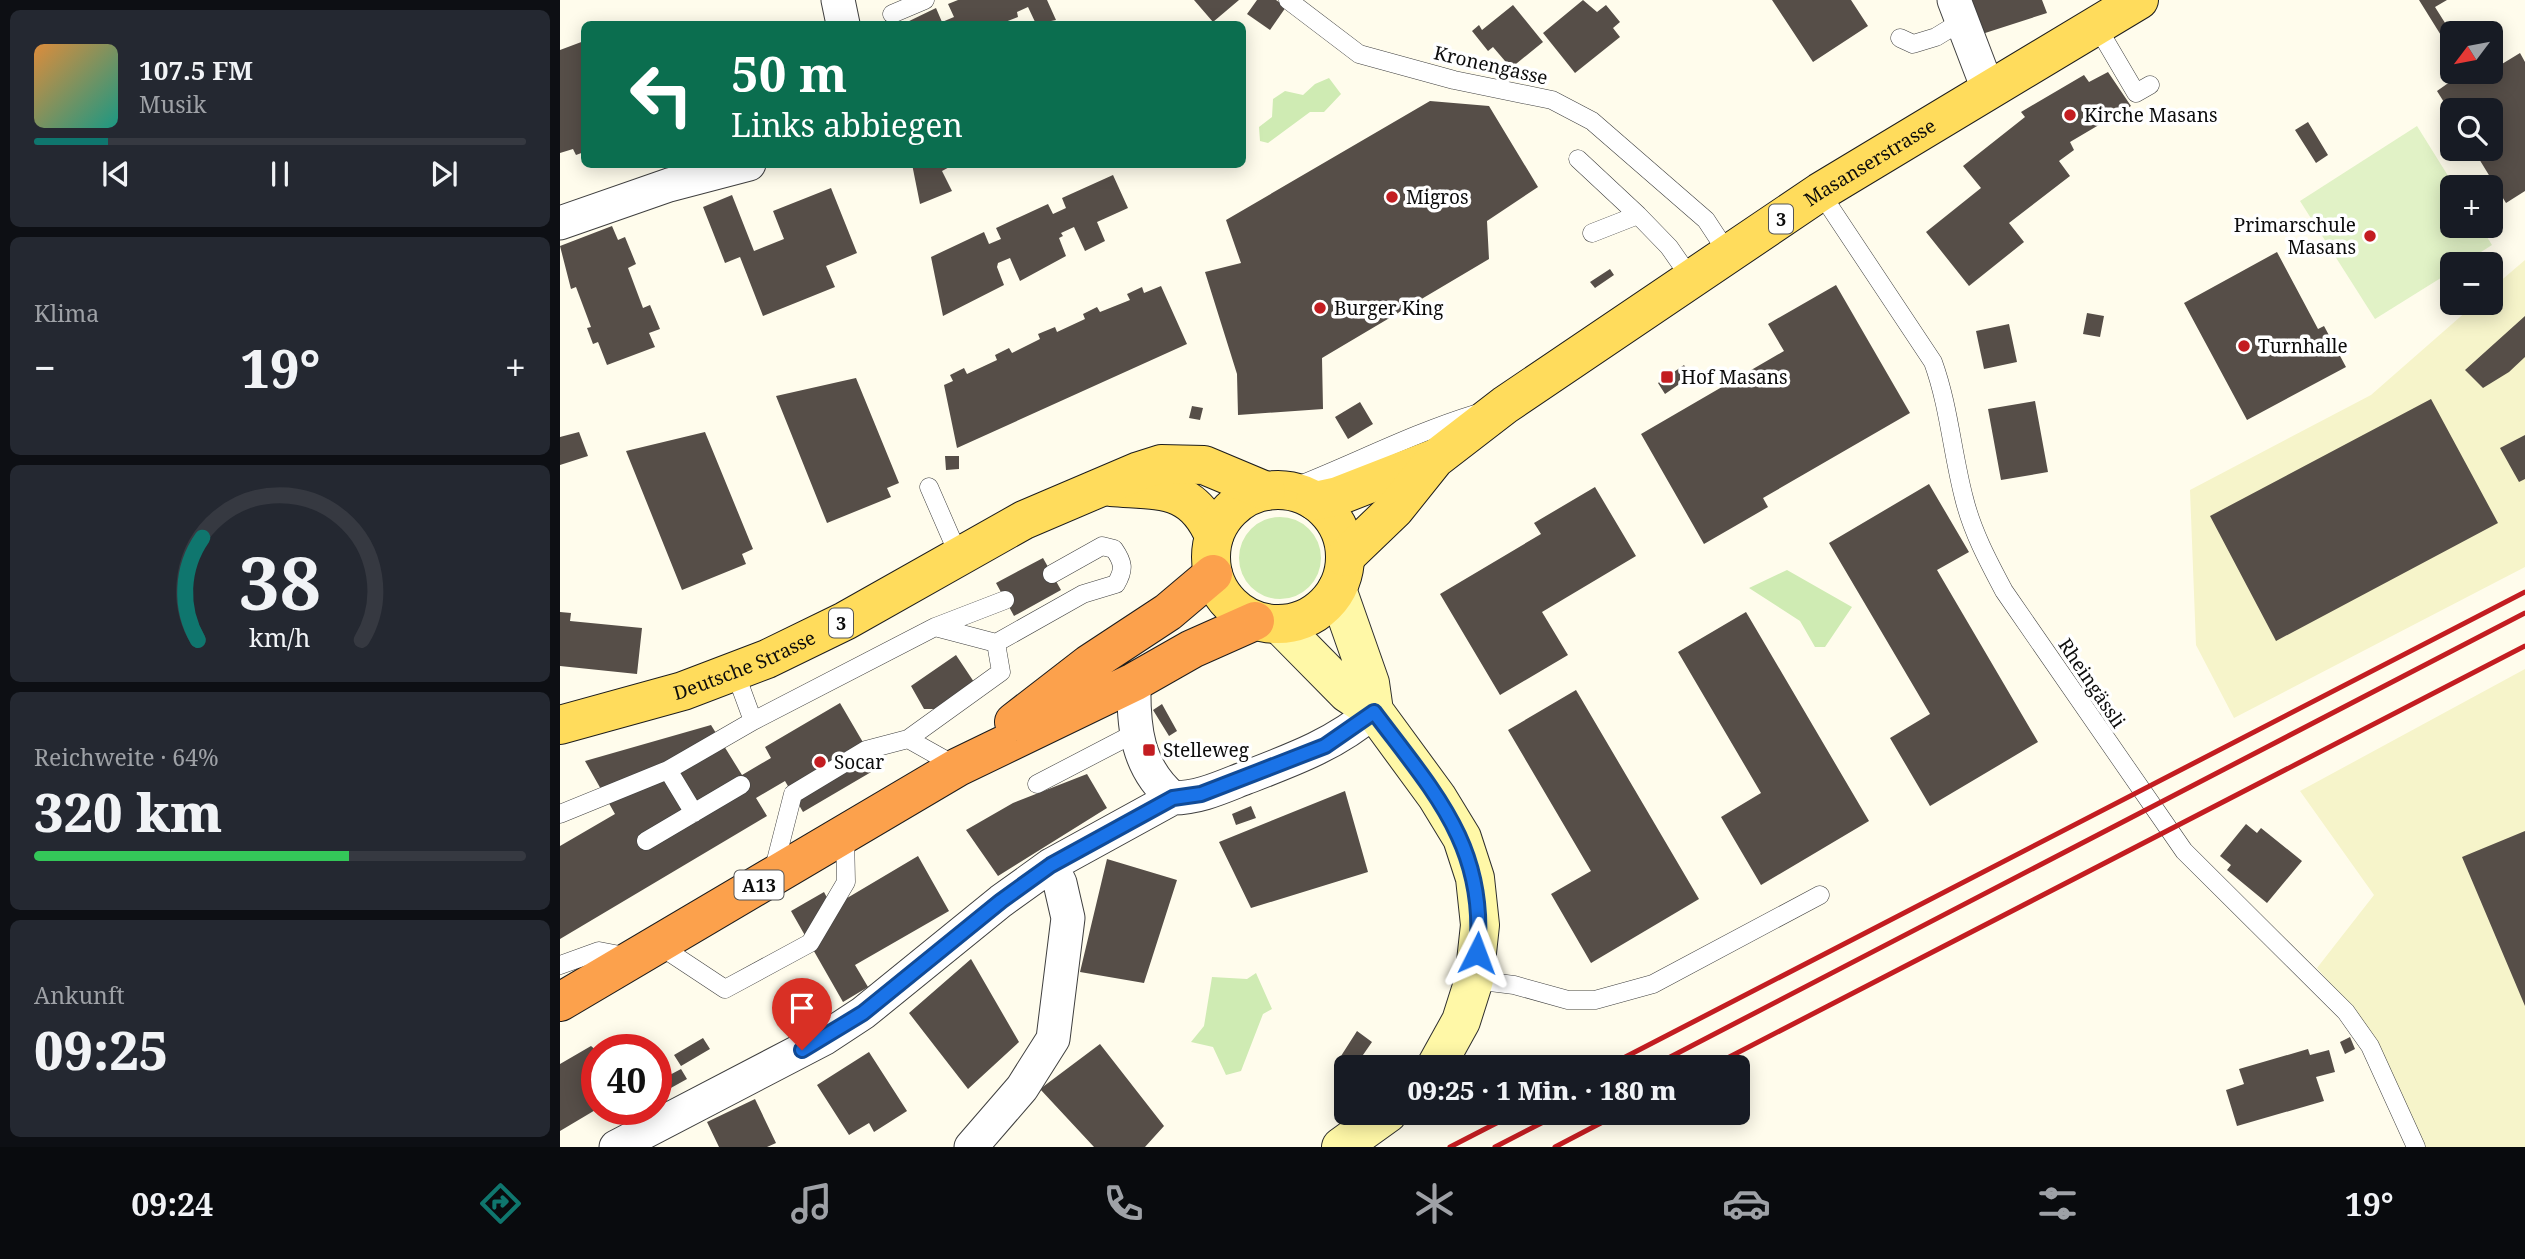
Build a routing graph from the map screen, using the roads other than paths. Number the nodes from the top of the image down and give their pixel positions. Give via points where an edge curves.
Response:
1 (838, 0) edge
2 (925, 0) edge
3 (1288, 0) edge
4 (2139, 0) edge
5 (1958, 10) edge
6 (892, 14) dead end
7 (842, 21) edge
8 (2095, 25) junction
9 (1900, 38) dead end
10 (2150, 85) dead end
11 (1988, 89) junction
12 (1578, 159) dead end
13 (734, 168) edge
14 (1821, 192) junction
15 (1638, 215) junction
16 (560, 223) edge
17 (1592, 233) dead end
18 (1729, 254) junction
19 (1692, 280) junction
20 (1505, 405) junction
21 (1435, 459) junction
22 (1106, 486) junction
23 (929, 487) dead end
24 (1289, 494) junction
25 (1214, 536) junction
26 (959, 556) junction
27 (1341, 573) junction
28 (1052, 574) dead end
29 (1213, 574) junction
30 (1005, 600) dead end
31 (1267, 623) junction
32 (935, 627) junction
33 (996, 643) junction
34 (735, 672) junction
35 (1135, 682) junction
36 (1374, 712) junction
37 (753, 721) junction
38 (560, 725) edge
39 (1137, 732) junction
40 (908, 739) junction
41 (958, 767) junction
42 (668, 771) junction
43 (1037, 784) dead end
44 (741, 785) dead end
45 (1173, 798) junction
46 (694, 813) junction
47 (560, 814) edge
48 (845, 833) junction
49 (646, 841) dead end
50 (1051, 865) junction
51 (772, 877) junction
52 (1820, 895) dead end
53 (646, 951) junction
54 (560, 965) edge
55 (1474, 980) junction
56 (560, 1002) edge
57 (1441, 1055) edge
58 (1371, 1125) edge
59 (616, 1147) edge
60 (971, 1147) edge
61 (1341, 1147) edge
62 (2416, 1147) edge

1 - 7 street
2 - 6 lane
3 - 18 lane, Kronengasse via 1359,54 1552,100 1592,121 1706,220
4 - 8 main road, Masanserstrasse / 3
5 - 9 lane via 1936,37 1913,44
5 - 11 street
8 - 10 lane via 2136,93
8 - 11 main road, Masanserstrasse / 3
11 - 14 main road, Masanserstrasse / 3
12 - 15 lane
13 - 16 street
14 - 18 main road, Masanserstrasse / 3
14 - 62 lane, Rheingässli via 1933,362 1944,390 1964,499 1980,546 2004,591 2184,851 2346,1012 2370,1046
15 - 17 lane
15 - 19 lane
18 - 19 main road, Masanserstrasse / 3
19 - 20 main road, Masanserstrasse / 3
20 - 21 main road, Masanserstrasse / 3
20 - 24 lane via 1432,427
21 - 24 main road, Masanserstrasse / 3 via 1338,496
21 - 27 main road, Masanserstrasse / 3
22 - 24 main road, Deutsche Strasse / 3 via 1161,464 1188,463
22 - 25 main road, Deutsche Strasse / 3 via 1165,491 1185,498 1205,514
22 - 26 main road, Deutsche Strasse / 3 via 1024,520
23 - 26 lane
24 - 25 main road via 1248,497 1234,507
24 - 27 main road via 1336,525
25 - 29 main road
26 - 34 main road, Deutsche Strasse / 3 via 817,636
27 - 31 main road via 1314,614
27 - 36 street
28 - 33 lane via 1102,546 1114,549 1122,560 1123,572 1116,583 1083,594
29 - 31 main road via 1221,594 1236,610
29 - 41 highway, A13
30 - 32 lane
31 - 35 highway, A13 via 1192,649
31 - 36 street
32 - 33 lane
32 - 37 lane
33 - 40 lane via 1001,672
34 - 37 lane
34 - 38 main road, Deutsche Strasse / 3
35 - 39 street
35 - 41 highway, A13
36 - 45 street via 1339,738 1303,755 1201,794
36 - 55 street via 1462,838 1475,878 1480,925
37 - 42 lane
39 - 43 lane
39 - 45 street via 1140,754 1152,777
40 - 41 lane
40 - 51 lane via 866,750 793,794
41 - 48 highway, A13
42 - 46 lane
42 - 47 lane
44 - 46 lane
45 - 50 street
46 - 49 lane
48 - 51 highway, A13
48 - 53 lane via 846,882 810,943 725,989
50 - 59 street via 825,1038
50 - 60 street via 1068,918 1053,1039 1022,1088
51 - 53 highway, A13
52 - 55 lane via 1653,984 1595,1000 1568,1000
53 - 54 lane via 599,951
53 - 56 highway, A13
55 - 57 street via 1461,1021
58 - 61 street

